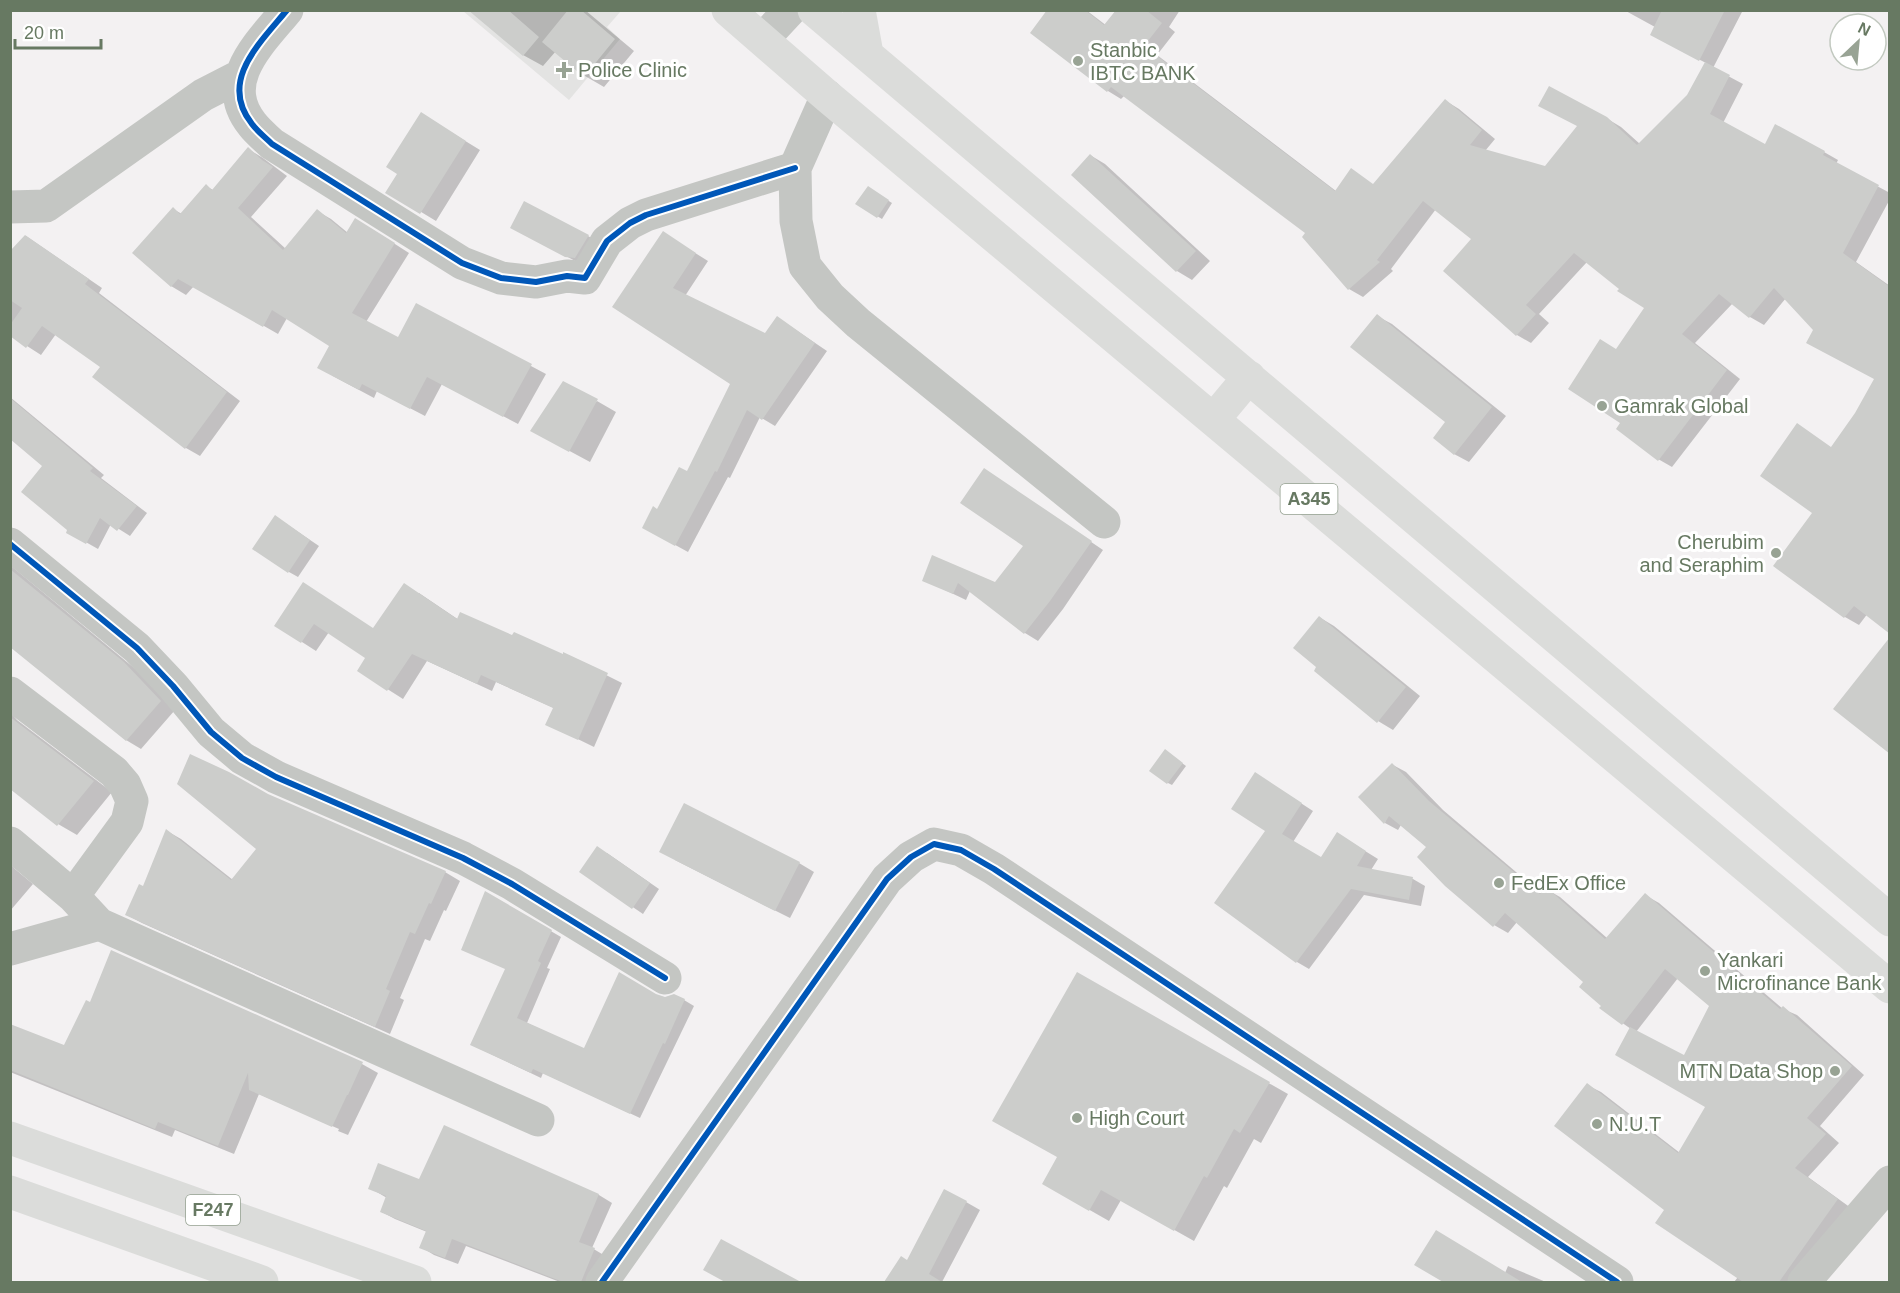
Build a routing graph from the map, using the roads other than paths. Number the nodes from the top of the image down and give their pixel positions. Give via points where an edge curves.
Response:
1 (287, 10) edge
2 (728, 10) edge
3 (790, 10) edge
4 (814, 10) edge
5 (859, 10) edge
6 (763, 39) junction
7 (867, 54) junction
8 (240, 76) junction
9 (827, 96) junction
10 (795, 168) junction
11 (10, 207) edge
12 (1249, 377) junction
13 (1214, 419) junction
14 (1104, 522) dead end
15 (10, 544) edge
16 (1586, 664) junction
17 (10, 693) edge
18 (1551, 702) junction
19 (1780, 828) junction
20 (10, 843) edge
21 (1745, 866) junction
22 (73, 896) junction
23 (1890, 920) edge
24 (99, 924) junction
25 (10, 949) edge
26 (665, 978) dead end
27 (1890, 987) edge
28 (538, 1120) dead end
29 (10, 1138) edge
30 (1890, 1182) edge
31 (10, 1192) edge
32 (633, 1240) junction
33 (262, 1282) edge
34 (415, 1282) edge
35 (602, 1282) edge
36 (629, 1282) edge
37 (1617, 1282) edge
38 (1804, 1282) edge

1 - 8 street
2 - 6 main road, A345
3 - 6 street
4 - 7 main road, A345
5 - 7 main road
6 - 9 main road, A345
7 - 12 main road, A345
8 - 10 street via 241,105 252,124 272,144 462,263 501,278 536,282 567,276 585,278 607,241 630,223
8 - 11 street via 203,95 46,206
9 - 10 street
9 - 13 main road, A345
10 - 14 street via 796,221 805,266 830,297
12 - 13 main road
12 - 16 main road, A345
13 - 18 main road, A345
15 - 26 street via 137,648 212,732 242,758 276,777 473,863
16 - 18 main road
16 - 19 main road, A345
17 - 22 street via 114,772 132,801 128,822
18 - 21 main road, A345
19 - 21 main road
19 - 23 main road, A345
20 - 22 street
21 - 27 main road, A345
22 - 24 street
24 - 25 street
24 - 28 street
29 - 34 main road, F247
30 - 38 street
31 - 33 main road, F247
32 - 35 street
32 - 36 street
32 - 37 street via 888,879 911,857 934,844 962,850 993,869

